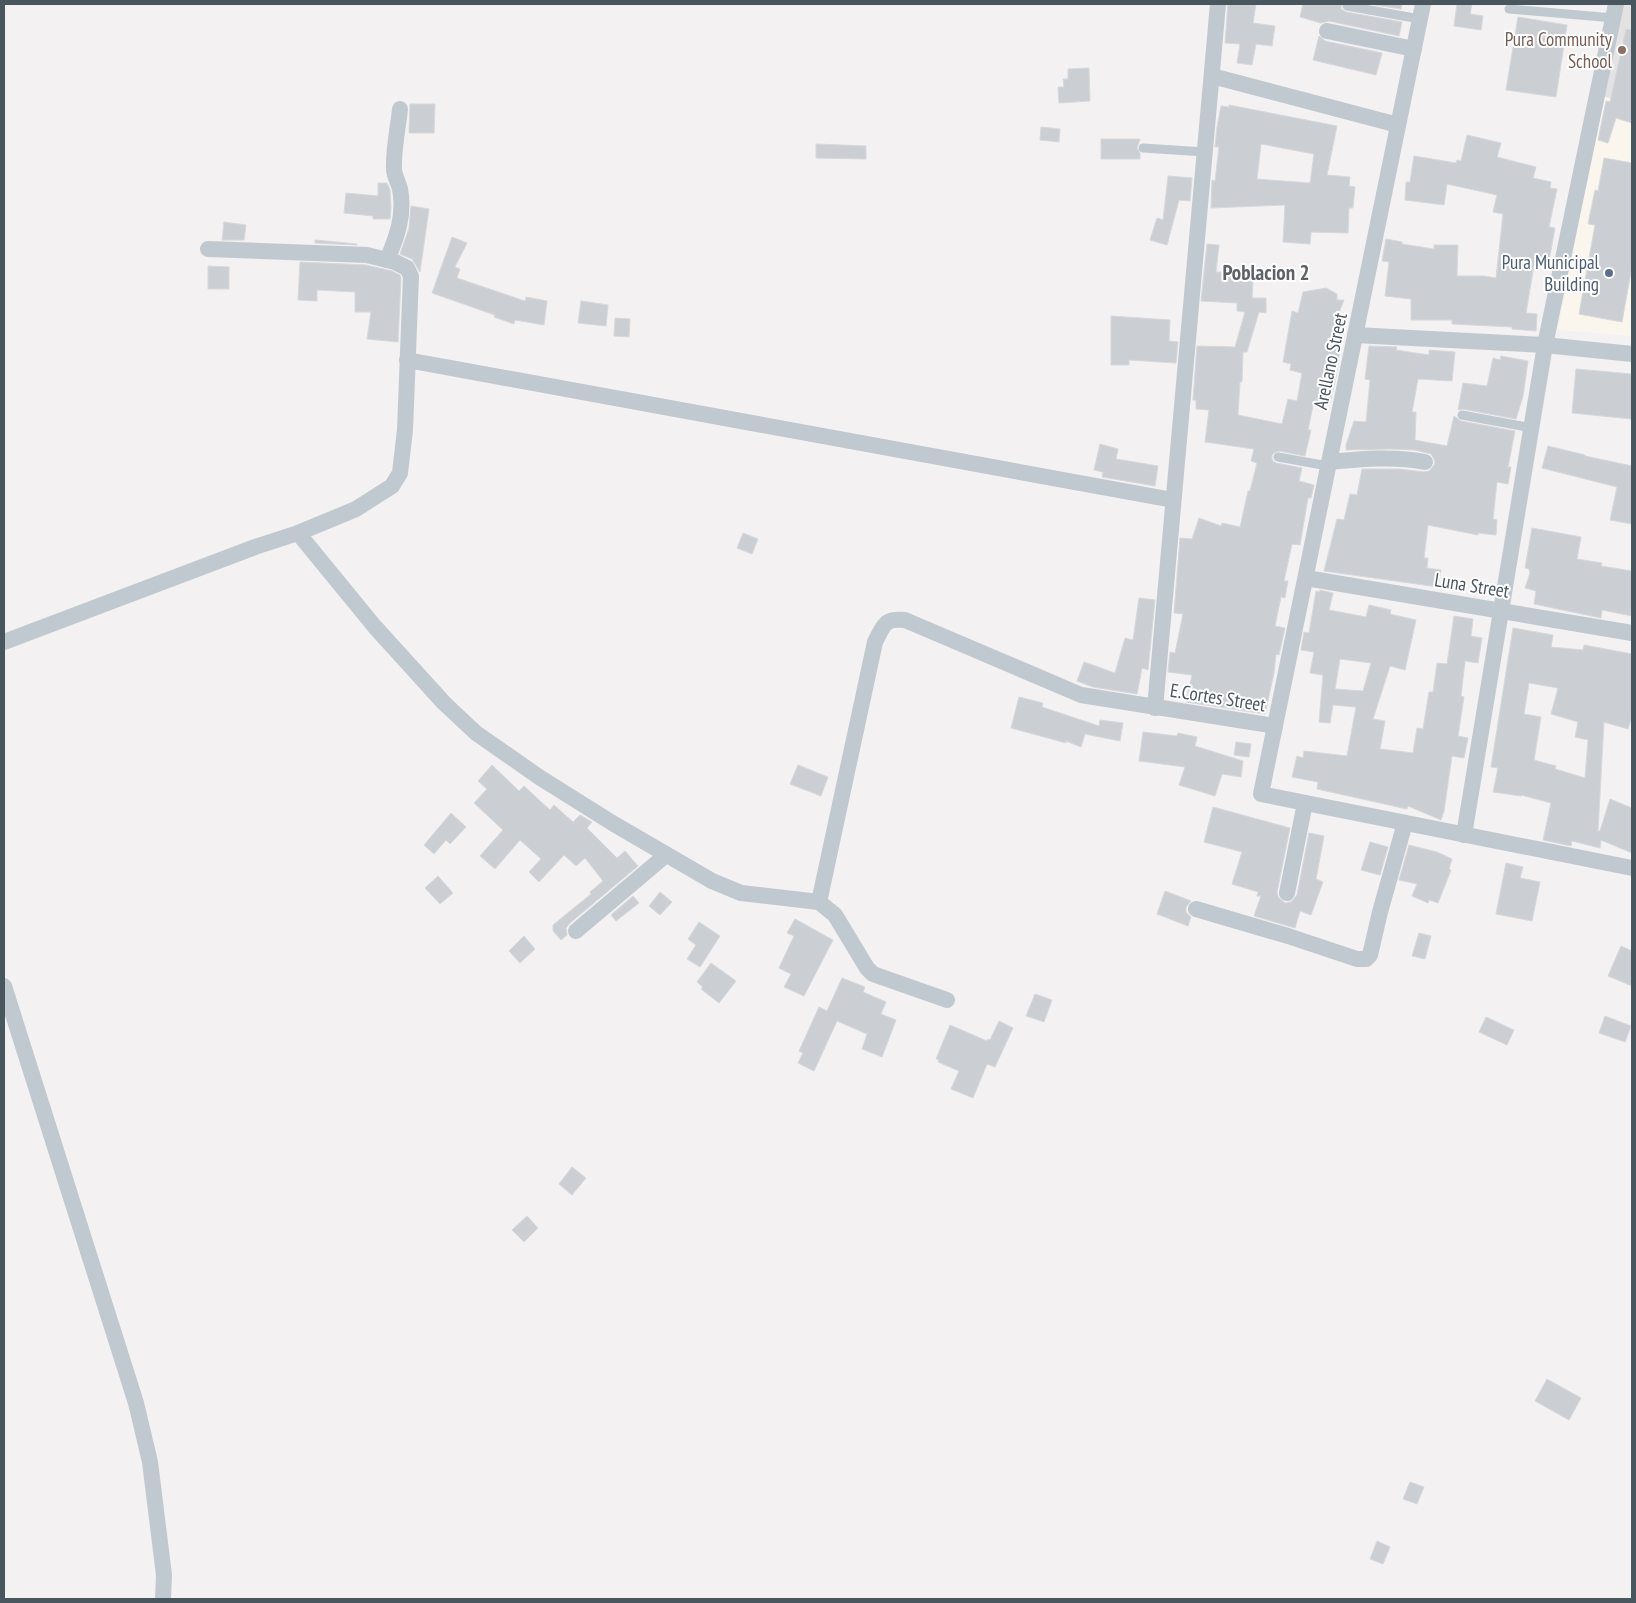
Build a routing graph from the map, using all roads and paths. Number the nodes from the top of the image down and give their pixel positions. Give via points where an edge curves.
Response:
1 (1218, 4) edge
2 (1347, 6) dead end
3 (1509, 9) dead end
4 (1615, 11) edge
5 (1422, 12) edge
6 (1327, 31) dead end
7 (1414, 49) junction
8 (1212, 76) junction
9 (400, 109) dead end
10 (1398, 125) junction
11 (1143, 148) dead end
12 (1205, 152) junction
13 (208, 249) dead end
14 (387, 260) junction
15 (1355, 335) junction
16 (1545, 345) junction
17 (1632, 354) edge
18 (407, 360) junction
19 (1462, 415) dead end
20 (1532, 428) junction
21 (1278, 457) dead end
22 (1426, 462) dead end
23 (1329, 464) junction
24 (1173, 500) junction
25 (298, 533) junction
26 (1306, 578) junction
27 (1502, 610) junction
28 (1632, 633) edge
29 (4, 642) edge
30 (1154, 708) junction
31 (1275, 726) junction
32 (1304, 803) junction
33 (1405, 824) junction
34 (1464, 835) junction
35 (666, 854) junction
36 (1632, 868) edge
37 (1286, 893) dead end
38 (819, 902) junction
39 (1196, 909) dead end
40 (576, 931) dead end
41 (4, 986) edge
42 (947, 1000) dead end
43 (163, 1599) edge

1 - 8 street
2 - 5 lane
3 - 4 lane
4 - 16 street
5 - 7 street, Arellano Street
6 - 7 street
7 - 10 street, Arellano Street
8 - 10 street
8 - 12 street
9 - 14 street via 394,173 402,205 397,237
10 - 15 street, Arellano Street
11 - 12 lane
12 - 24 street
13 - 14 street via 367,255
14 - 18 street via 407,268 412,276
15 - 16 street
15 - 23 street, Arellano Street
16 - 17 street
16 - 20 street
18 - 24 street
18 - 25 street via 400,473 392,486 356,509
19 - 20 lane
20 - 27 street
21 - 23 lane
22 - 23 street via 1376,457
23 - 26 street, Arellano Street
24 - 30 street
25 - 29 street
25 - 35 street via 375,628 476,733 539,777
26 - 27 street, Luna Street
26 - 31 street, Arellano Street
27 - 28 street, Luna Street
27 - 34 street
30 - 31 street, E.Cortes Street
30 - 38 street, E.Cortes Street via 1081,695 905,620 886,622 875,642
31 - 32 street, Arellano Street via 1261,794
32 - 33 street
32 - 37 street
33 - 34 street
33 - 39 street via 1370,955 1366,959 1357,959
34 - 36 street
35 - 38 street via 712,881 741,893
35 - 40 street
38 - 42 street via 835,915 873,974
41 - 43 street via 136,1403 150,1462 164,1575

